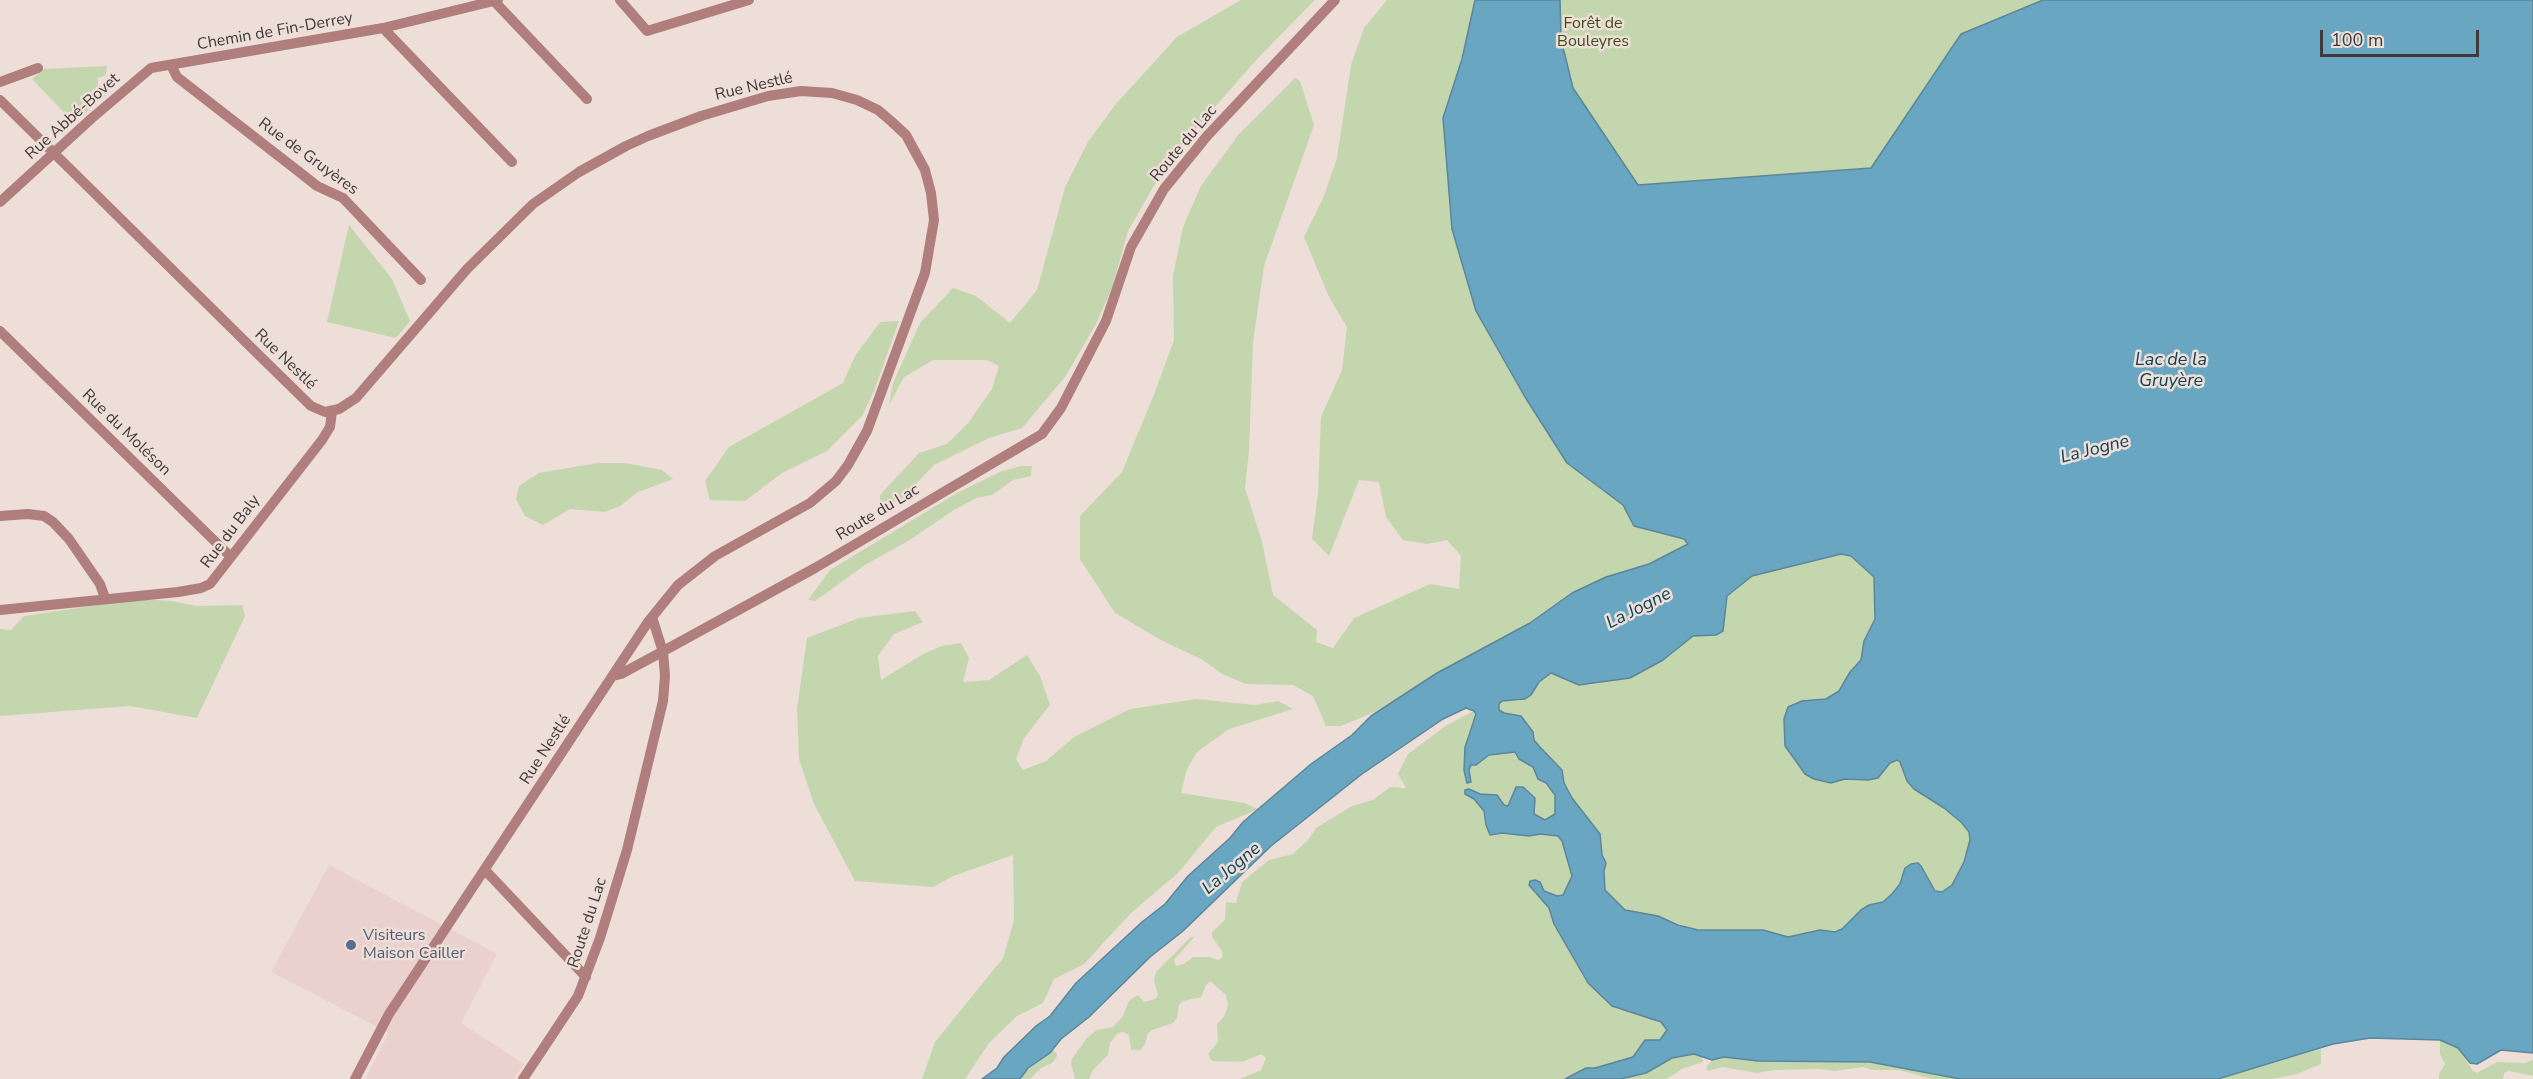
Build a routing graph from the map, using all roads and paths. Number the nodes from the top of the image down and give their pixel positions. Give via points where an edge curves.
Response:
1 (620, 0) edge
2 (749, 0) edge
3 (1335, 0) edge
4 (496, 1) edge
5 (383, 28) junction
6 (171, 65) junction
7 (38, 68) dead end
8 (0, 82) edge
9 (587, 99) dead end
10 (0, 100) edge
11 (54, 153) junction
12 (512, 162) dead end
13 (0, 202) edge
14 (422, 279) dead end
15 (0, 331) edge
16 (332, 411) junction
17 (0, 516) edge
18 (231, 557) junction
19 (105, 598) junction
20 (0, 610) edge
21 (652, 617) junction
22 (663, 652) junction
23 (613, 676) junction
24 (485, 870) junction
25 (586, 977) junction
26 (355, 1079) edge
27 (523, 1079) edge

1 - 2 street via 647,31
3 - 22 street, Route du Lac via 1207,136 1164,189 1131,247 1106,321 1061,408 1042,434
4 - 5 street, Chemin de Fin-Derrey
4 - 9 street
5 - 6 street, Chemin de Fin-Derrey
5 - 12 street
6 - 11 street, Rue Abbé-Bovet via 151,68
6 - 14 street, Rue de Gruyères via 177,77 317,186 343,198
7 - 8 street
10 - 11 street, Rue Nestlé
11 - 13 street, Rue Abbé-Bovet
11 - 16 street, Rue Nestlé via 311,406
15 - 18 street, Rue du Moléson
16 - 18 street, Rue du Baly via 330,427 322,440
16 - 21 street, Rue Nestlé via 356,398 467,269 533,204 626,146 701,116 768,96 801,91 832,93 878,111 906,135 918,154 929,182 934,220 925,273 867,431 848,465 824,492 699,567
17 - 19 street via 28,513 53,522 100,584
18 - 19 street, Rue du Baly via 216,577 201,588
19 - 20 street, Rue du Baly
21 - 22 street
21 - 23 street, Rue Nestlé
22 - 23 street
22 - 25 street, Route du Lac via 665,676 658,725 627,850
23 - 24 street, Rue Nestlé
24 - 25 street
24 - 26 street, Rue Nestlé via 389,1014
25 - 27 street, Route du Lac

